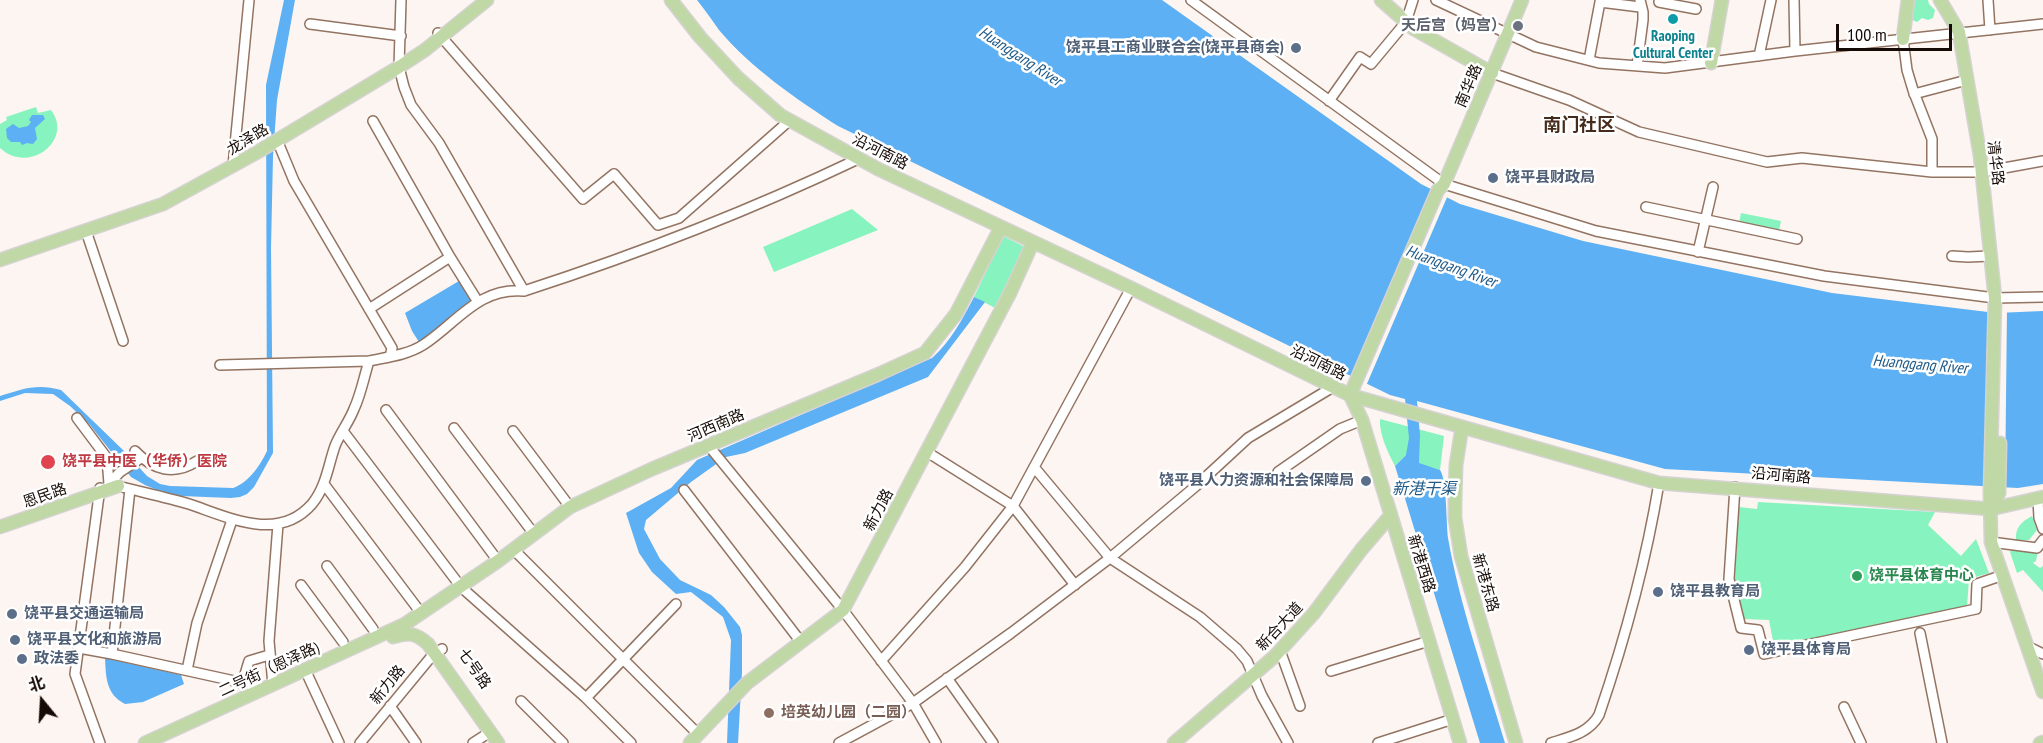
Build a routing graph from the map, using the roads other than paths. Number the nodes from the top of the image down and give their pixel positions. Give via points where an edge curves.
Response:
1 (249, 0) edge
2 (401, 0) edge
3 (479, 0) edge
4 (487, 0) edge
5 (671, 0) edge
6 (1191, 0) edge
7 (1381, 0) edge
8 (1413, 0) edge
9 (1436, 0) edge
10 (1522, 0) edge
11 (1648, 0) edge
12 (1722, 0) edge
13 (1772, 0) edge
14 (1794, 0) edge
15 (1908, 0) edge
16 (1940, 0) edge
17 (1988, 0) edge
18 (1659, 1) edge
19 (1640, 4) edge
20 (1696, 9) dead end
21 (1406, 22) junction
22 (310, 24) dead end
23 (2043, 24) edge
24 (1990, 30) junction
25 (1959, 33) junction
26 (1508, 34) junction
27 (440, 35) junction
28 (401, 36) junction
29 (1903, 39) junction
30 (1795, 51) junction
31 (1759, 56) junction
32 (1589, 60) junction
33 (1711, 63) junction
34 (399, 64) junction
35 (1637, 66) junction
36 (1492, 72) junction
37 (1967, 80) junction
38 (1914, 94) junction
39 (1329, 101) junction
40 (790, 120) junction
41 (373, 121) dead end
42 (277, 140) junction
43 (858, 159) junction
44 (2043, 161) edge
45 (233, 162) junction
46 (1932, 172) junction
47 (1982, 172) junction
48 (1444, 184) junction
49 (1713, 187) dead end
50 (1646, 207) dead end
51 (1705, 220) junction
52 (1001, 227) junction
53 (86, 231) junction
54 (1797, 239) dead end
55 (1037, 244) junction
56 (0, 252) edge
57 (1698, 252) junction
58 (1952, 256) dead end
59 (1990, 256) junction
60 (450, 257) junction
61 (0, 260) edge
62 (1131, 288) junction
63 (524, 291) junction
64 (2043, 297) edge
65 (478, 302) junction
66 (1997, 304) junction
67 (369, 309) junction
68 (123, 341) dead end
69 (390, 357) junction
70 (369, 361) junction
71 (220, 365) dead end
72 (1333, 387) junction
73 (1350, 395) junction
74 (386, 410) dead end
75 (77, 418) dead end
76 (1362, 420) junction
77 (1462, 427) junction
78 (454, 428) dead end
79 (343, 431) junction
80 (513, 431) dead end
81 (708, 445) junction
82 (930, 453) junction
83 (197, 460) dead end
84 (1034, 467) junction
85 (1278, 472) dead end
86 (1659, 483) junction
87 (324, 484) junction
88 (1735, 487) junction
89 (111, 488) junction
90 (684, 490) dead end
91 (2040, 498) edge
92 (1013, 506) junction
93 (570, 507) junction
94 (1990, 509) junction
95 (1391, 515) junction
96 (0, 519) edge
97 (232, 520) junction
98 (278, 524) junction
99 (0, 527) edge
100 (2043, 529) edge
101 (534, 534) junction
102 (1991, 542) junction
103 (2042, 542) edge
104 (513, 549) junction
105 (1110, 558) junction
106 (498, 561) junction
107 (327, 566) dead end
108 (2003, 575) junction
109 (301, 585) dead end
110 (1075, 585) junction
111 (461, 587) junction
112 (676, 604) dead end
113 (845, 612) junction
114 (421, 613) junction
115 (373, 628) dead end
116 (406, 628) junction
117 (1920, 633) dead end
118 (1429, 641) junction
119 (343, 642) dead end
120 (801, 642) junction
121 (2027, 646) junction
122 (79, 648) junction
123 (438, 652) junction
124 (1278, 653) junction
125 (111, 654) junction
126 (2043, 654) edge
127 (269, 655) junction
128 (622, 660) junction
129 (881, 661) junction
130 (187, 670) junction
131 (1331, 670) dead end
132 (1253, 675) junction
133 (308, 676) junction
134 (947, 678) junction
135 (242, 684) junction
136 (747, 688) junction
137 (264, 691) junction
138 (2043, 692) edge
139 (586, 698) junction
140 (521, 701) dead end
141 (913, 703) junction
142 (390, 706) junction
143 (1300, 706) dead end
144 (1844, 706) dead end
145 (1453, 719) junction
146 (490, 732) junction
147 (695, 740) edge
148 (100, 743) edge
149 (145, 743) edge
150 (163, 743) edge
151 (339, 743) edge
152 (360, 743) edge
153 (416, 743) edge
154 (473, 743) edge
155 (498, 743) edge
156 (508, 743) edge
157 (563, 743) edge
158 (631, 743) edge
159 (839, 743) edge
160 (936, 743) edge
161 (993, 743) edge
162 (1174, 743) edge
163 (1287, 743) edge
164 (1378, 743) edge
165 (1460, 743) edge
166 (1516, 743) edge
167 (1551, 743) edge
168 (1861, 743) edge
169 (1942, 743) edge

1 - 45 street
2 - 28 street
3 - 27 main road, 龙泽路
4 - 27 main road, 龙泽路
5 - 40 main road, 沿河南路 via 738,78
6 - 39 street
7 - 21 main road
8 - 21 street
9 - 26 street
10 - 26 main road, 南华路
11 - 18 street
12 - 33 main road
13 - 31 street
14 - 30 street
15 - 29 main road
16 - 25 main road
17 - 24 street
18 - 20 street
19 - 32 street via 1600,2
19 - 35 street via 1643,21
21 - 36 main road
21 - 39 street via 1371,64 1360,57
22 - 28 street
23 - 24 street
24 - 25 street
25 - 29 street
25 - 37 main road, 清华路
26 - 32 street via 1536,47
26 - 36 main road, 南华路
27 - 34 main road, 龙泽路
27 - 40 street via 583,199 615,174 657,225 679,218
28 - 34 street
29 - 30 street
29 - 38 street
30 - 31 street
31 - 33 street
32 - 35 street
33 - 35 street via 1665,68
34 - 42 main road, 龙泽路
34 - 45 main road, 龙泽路
34 - 63 street via 411,105 439,143
36 - 46 street via 1569,100 1639,132 1723,152 1767,162 1802,158
36 - 48 main road, 南华路
37 - 38 street
37 - 47 main road, 清华路
38 - 46 street via 1932,140
39 - 48 street
40 - 43 main road, 沿河南路
41 - 60 street
42 - 45 main road, 龙泽路
42 - 67 street via 294,181
43 - 52 main road, 沿河南路
43 - 63 street via 750,208 611,263
44 - 47 street
45 - 53 main road, 龙泽路 via 150,210
45 - 56 main road, 龙泽路 via 148,204
46 - 47 street
47 - 59 main road, 清华路
48 - 57 street via 1596,231
48 - 73 main road, 南华路 via 1363,385
49 - 51 street
50 - 51 street
51 - 54 street
51 - 57 street
52 - 55 main road, 沿河南路
52 - 81 main road, 河西南路 via 956,314 925,353
53 - 61 main road, 龙泽路
53 - 68 street
55 - 62 main road, 沿河南路
55 - 82 main road, 新力路
57 - 66 street
58 - 59 street
59 - 66 main road, 清华路
60 - 65 street
60 - 67 street
62 - 72 main road, 沿河南路
62 - 84 street
63 - 65 street via 497,292
64 - 66 street
65 - 69 street via 424,344
66 - 94 main road, 清华路
67 - 69 street via 392,348
69 - 70 street
70 - 71 street
70 - 79 street via 355,408
72 - 73 main road, 沿河南路
72 - 105 street via 1248,438
73 - 76 main road, 新港西路
73 - 77 main road, 沿河南路
74 - 106 street
75 - 89 street via 107,458
76 - 85 street via 1340,429
76 - 95 main road, 新港西路
77 - 86 main road, 沿河南路
77 - 166 main road, 新港东路 via 1455,500 1461,556
78 - 101 street
79 - 87 street
79 - 111 street
80 - 93 street
81 - 93 main road, 河西南路
81 - 113 street
82 - 92 street
82 - 113 main road, 新力路
83 - 89 street via 186,467 171,469 154,467 138,454
84 - 92 street
84 - 105 street
86 - 88 main road, 沿河南路
86 - 167 street via 1624,639 1599,715 1593,727
87 - 98 street via 300,515
87 - 114 street
88 - 94 main road, 沿河南路
88 - 108 street via 1730,579 1741,627 1758,630 1764,654 1976,609 1977,584
89 - 96 main road, 恩民路
89 - 97 street via 189,504
89 - 99 main road, 恩民路
89 - 122 street
89 - 125 street
90 - 120 street
91 - 94 main road, 沿河南路
91 - 100 street
92 - 110 street
92 - 129 street via 965,567
93 - 101 main road, 河西南路
94 - 102 main road, 清华路
95 - 118 main road, 新港西路
95 - 124 main road, 新合大道
97 - 98 street
97 - 130 street via 197,623
98 - 127 street
101 - 104 main road, 河西南路
102 - 103 street via 2037,548
102 - 108 main road, 清华路
104 - 106 main road, 河西南路
104 - 128 street
105 - 110 street
105 - 132 street via 1217,630 1247,661
106 - 111 main road, 河西南路
107 - 115 street
108 - 121 main road, 清华路
109 - 119 street
110 - 134 street
111 - 114 main road, 河西南路
111 - 139 street
112 - 128 street
113 - 120 main road, 新力路
113 - 129 street
113 - 136 main road
114 - 116 main road, 河西南路
116 - 123 main road, 七号路 via 421,628
116 - 133 main road, 二号街（恩泽路)
116 - 137 main road, 二号街（恩泽路)
117 - 169 street
118 - 131 street
118 - 145 main road, 新港西路
120 - 136 main road, 新力路
121 - 126 street
121 - 138 main road, 清华路
122 - 125 street
122 - 148 street via 75,674
123 - 142 street, 新力路
123 - 146 main road, 七号路
123 - 156 main road, 七号路
124 - 132 main road, 新合大道
124 - 143 street
125 - 130 street
127 - 135 street via 249,661
127 - 137 street
128 - 139 street
128 - 147 street
129 - 141 street
130 - 135 street
132 - 162 main road, 新合大道
132 - 163 street
133 - 137 main road, 二号街（恩泽路)
133 - 151 street
134 - 141 street
134 - 161 street
135 - 137 street
136 - 147 main road, 新力路
137 - 149 main road, 二号街（恩泽路)
137 - 150 main road, 二号街（恩泽路)
139 - 158 street
140 - 157 street
141 - 159 street
141 - 160 street
142 - 152 street, 新力路
142 - 153 street
144 - 168 street
145 - 164 street
145 - 165 main road, 新港西路
146 - 154 street
146 - 155 main road, 七号路

